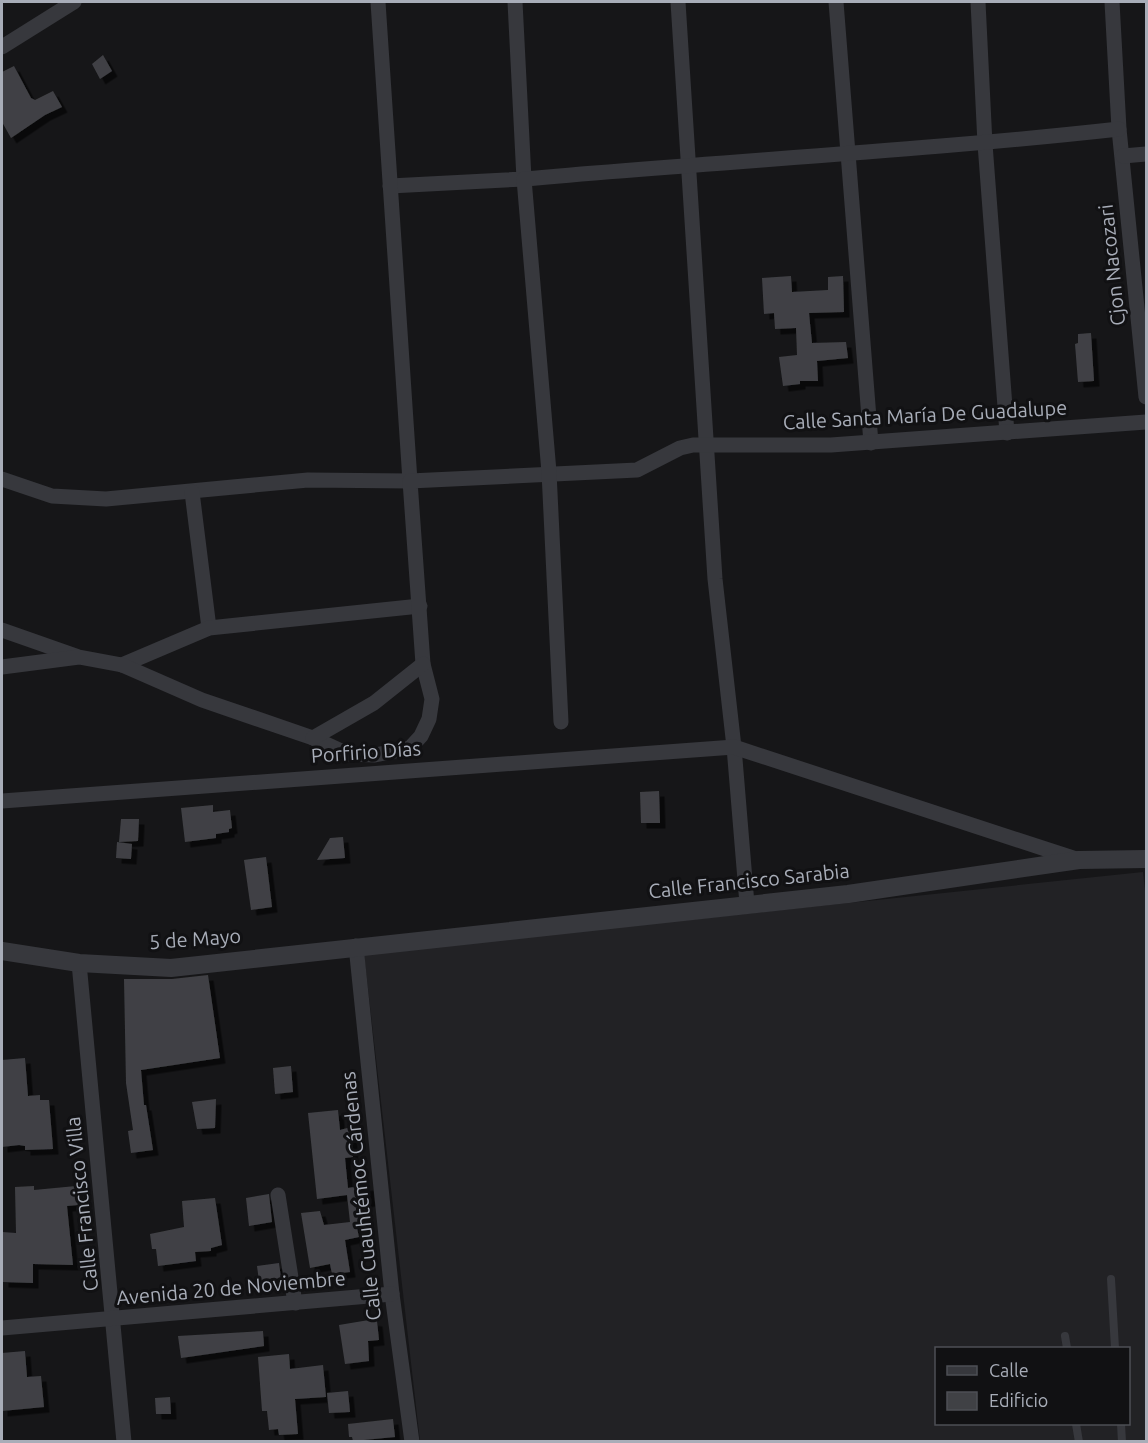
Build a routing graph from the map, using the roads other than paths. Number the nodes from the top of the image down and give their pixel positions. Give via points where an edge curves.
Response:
1 (74, 2) edge
2 (378, 2) edge
3 (515, 2) edge
4 (678, 2) edge
5 (836, 2) edge
6 (978, 2) edge
7 (1112, 2) edge
8 (2, 47) edge
9 (1119, 129) junction
10 (985, 144) junction
11 (846, 153) junction
12 (1146, 154) edge
13 (1123, 156) junction
14 (690, 164) junction
15 (524, 179) junction
16 (390, 186) junction
17 (1146, 397) edge
18 (1146, 422) edge
19 (1007, 433) junction
20 (871, 443) junction
21 (706, 447) junction
22 (549, 472) junction
23 (2, 479) edge
24 (403, 481) junction
25 (192, 492) junction
26 (420, 606) junction
27 (209, 628) junction
28 (2, 630) edge
29 (79, 657) junction
30 (423, 664) junction
31 (122, 665) junction
32 (2, 667) edge
33 (561, 722) dead end
34 (313, 738) junction
35 (734, 747) junction
36 (2, 801) edge
37 (1146, 859) edge
38 (1079, 860) junction
39 (747, 904) junction
40 (356, 946) junction
41 (2, 951) edge
42 (79, 963) junction
43 (278, 1195) dead end
44 (1111, 1279) dead end
45 (392, 1294) junction
46 (295, 1303) junction
47 (114, 1320) junction
48 (2, 1328) edge
49 (1065, 1336) dead end
50 (1067, 1347) edge
51 (1115, 1347) edge
52 (1076, 1425) edge
53 (1121, 1425) edge
54 (124, 1442) edge
55 (412, 1442) edge
56 (1078, 1442) edge
57 (1122, 1442) edge

1 - 8 street
2 - 16 street
3 - 15 street
4 - 14 street
5 - 11 street
6 - 10 street
7 - 9 street, Cjon Nacozari
9 - 10 street
9 - 13 street, Cjon Nacozari
10 - 11 street
10 - 19 street
11 - 14 street
11 - 20 street
12 - 13 street
13 - 17 street, Cjon Nacozari
14 - 15 street
14 - 21 street
15 - 16 street
15 - 22 street
16 - 24 street
18 - 19 street, Calle Santa María De Guadalupe
19 - 20 street, Calle Santa María De Guadalupe
20 - 21 street, Calle Santa María De Guadalupe
21 - 22 street, Calle Santa María De Guadalupe via 680,448 637,470
21 - 35 street via 715,579
22 - 24 street, Calle Santa María De Guadalupe
22 - 33 street
23 - 25 street via 52,496 106,500
24 - 25 street via 308,480
24 - 26 street
25 - 27 street
26 - 27 street
26 - 30 street
27 - 31 street
28 - 29 street
29 - 31 street
29 - 32 street
30 - 34 street via 374,703
30 - 34 street via 432,699 421,736 410,748 375,755 348,754
31 - 34 street via 202,700
35 - 36 street, Porfirio Días
35 - 38 street
35 - 39 street
37 - 38 street, Calle Francisco Sarabia
38 - 39 street, Calle Francisco Sarabia via 848,894
39 - 40 street, Calle Francisco Sarabia
40 - 42 street, 5 de Mayo via 171,968
40 - 45 street, Calle Cuauhtémoc Cárdenas
41 - 42 street, 5 de Mayo
42 - 47 street, Calle Francisco Villa
43 - 46 street
44 - 51 lane
45 - 46 street, Avenida 20 de Noviembre
45 - 55 street, Calle Cuauhtémoc Cárdenas
46 - 47 street, Avenida 20 de Noviembre
47 - 48 street, Avenida 20 de Noviembre
47 - 54 street, Calle Francisco Villa
49 - 50 lane
52 - 56 lane
53 - 57 lane

